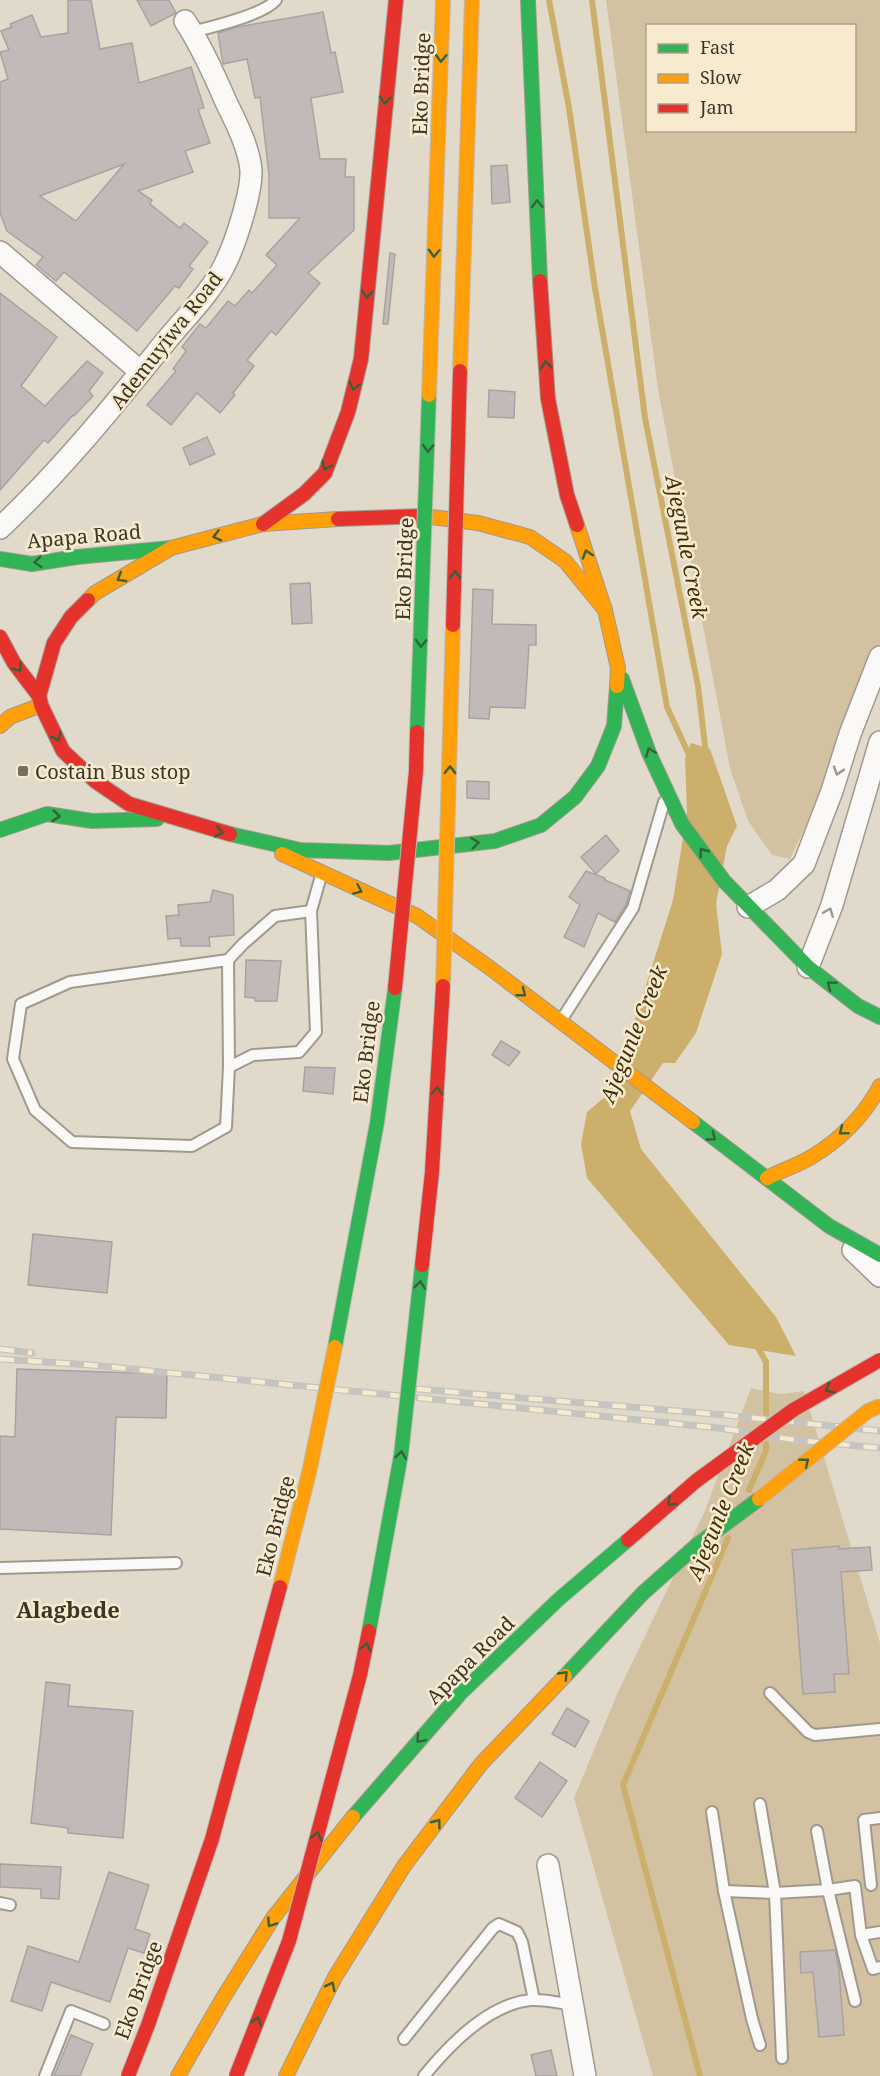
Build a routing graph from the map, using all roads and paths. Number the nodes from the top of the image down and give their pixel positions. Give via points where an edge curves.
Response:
1 (276, 0) edge
2 (396, 0) edge
3 (443, 0) edge
4 (472, 0) edge
5 (528, 0) edge
6 (188, 26) joint
7 (0, 252) edge
8 (141, 372) junction
9 (263, 524) junction
10 (0, 528) edge
11 (171, 548) junction
12 (0, 559) edge
13 (605, 610) junction
14 (0, 637) edge
15 (880, 657) edge
16 (618, 668) junction
17 (40, 701) junction
18 (0, 726) edge
19 (850, 734) junction
20 (879, 744) edge
21 (667, 790) junction
22 (173, 819) junction
23 (0, 830) edge
24 (248, 838) junction
25 (322, 873) junction
26 (748, 907) junction
27 (311, 912) junction
28 (228, 960) junction
29 (808, 967) junction
30 (880, 1017) edge
31 (561, 1022) junction
32 (229, 1067) junction
33 (880, 1086) edge
34 (767, 1178) junction
35 (829, 1226) junction
36 (880, 1255) edge
37 (880, 1276) edge
38 (880, 1360) edge
39 (880, 1406) edge
40 (176, 1563) dead end
41 (0, 1569) edge
42 (770, 1693) dead end
43 (880, 1729) edge
44 (760, 1804) dead end
45 (712, 1812) dead end
46 (880, 1818) edge
47 (817, 1831) dead end
48 (548, 1864) dead end
49 (876, 1885) edge
50 (855, 1886) junction
51 (828, 1890) junction
52 (724, 1891) junction
53 (775, 1893) junction
54 (880, 1932) edge
55 (861, 1935) junction
56 (880, 1967) edge
57 (534, 2000) junction
58 (855, 2001) dead end
59 (573, 2005) junction
60 (104, 2024) dead end
61 (404, 2038) dead end
62 (760, 2045) dead end
63 (782, 2058) dead end
64 (45, 2076) edge
65 (128, 2076) edge
66 (178, 2076) edge
67 (236, 2076) edge
68 (286, 2076) edge
69 (424, 2076) edge
70 (585, 2076) edge

1 - 6 lane via 223,24
2 -> 9 main road via 361,359 348,412 325,472 304,494
3 -> 65 main road, Eko Bridge, bridge via 416,771 377,1123 309,1473 261,1660 212,1839
67 -> 4 main road, bridge via 288,1941 360,1675 399,1466 414,1343 432,1172 443,981
13 -> 5 main road via 567,495 548,399
6 - 8 street, Ademuyiwa Road via 241,132 251,170 247,197 226,263
7 - 8 street
8 - 10 street, Ademuyiwa Road via 51,478
9 -> 11 main road
9 - 13 main road via 423,516 478,523 530,537 565,561
11 -> 12 main road, Apapa Road via 32,564
11 -> 17 main road via 95,593 71,617 54,643
13 - 16 main road
14 -> 17 main road
15 - 19 street
21 -> 16 main road
24 -> 16 main road via 300,850 389,853 495,841 541,825 575,797 598,766 614,726
17 - 18 main road
17 -> 22 main road via 63,751 95,781 129,804
19 - 20 street
19 -> 26 street via 804,864 777,890
29 -> 20 street via 832,905
26 -> 21 main road via 682,824
21 - 31 lane via 633,909
23 -> 22 main road via 47,814 92,821
22 -> 24 main road
24 - 25 main road
25 - 27 lane
25 -> 31 main road via 417,916
26 - 29 main road
27 - 28 lane via 275,916
27 - 32 lane via 316,1032 299,1052 253,1054
28 - 32 lane
28 - 32 lane via 70,982 21,1004 13,1059 35,1110 72,1142 192,1146 226,1126
30 -> 29 main road via 858,1006
31 -> 34 main road
33 -> 34 main road via 850,1126 813,1156
34 - 35 main road
35 - 36 main road
35 - 37 street
38 -> 66 main road, Apapa Road, bridge via 793,1410 696,1481 559,1599 459,1695 363,1805 273,1918
68 -> 39 main road, bridge via 335,1977 404,1866 481,1764 644,1593 697,1545 868,1411
40 - 41 lane
42 - 43 lane via 814,1735
44 - 53 lane
45 - 52 lane
46 - 49 lane via 864,1821
47 - 51 lane
48 - 59 street
49 - 50 lane
50 - 51 lane
50 - 55 lane
51 - 53 lane
51 - 58 lane
52 - 53 lane
52 - 62 lane
53 - 63 lane
54 - 55 lane
55 - 56 lane via 873,1968
57 - 59 lane
57 - 61 lane via 522,1942 516,1932 499,1924
57 - 69 lane via 509,2004 489,2013
59 - 70 street
60 - 64 lane via 71,2011

